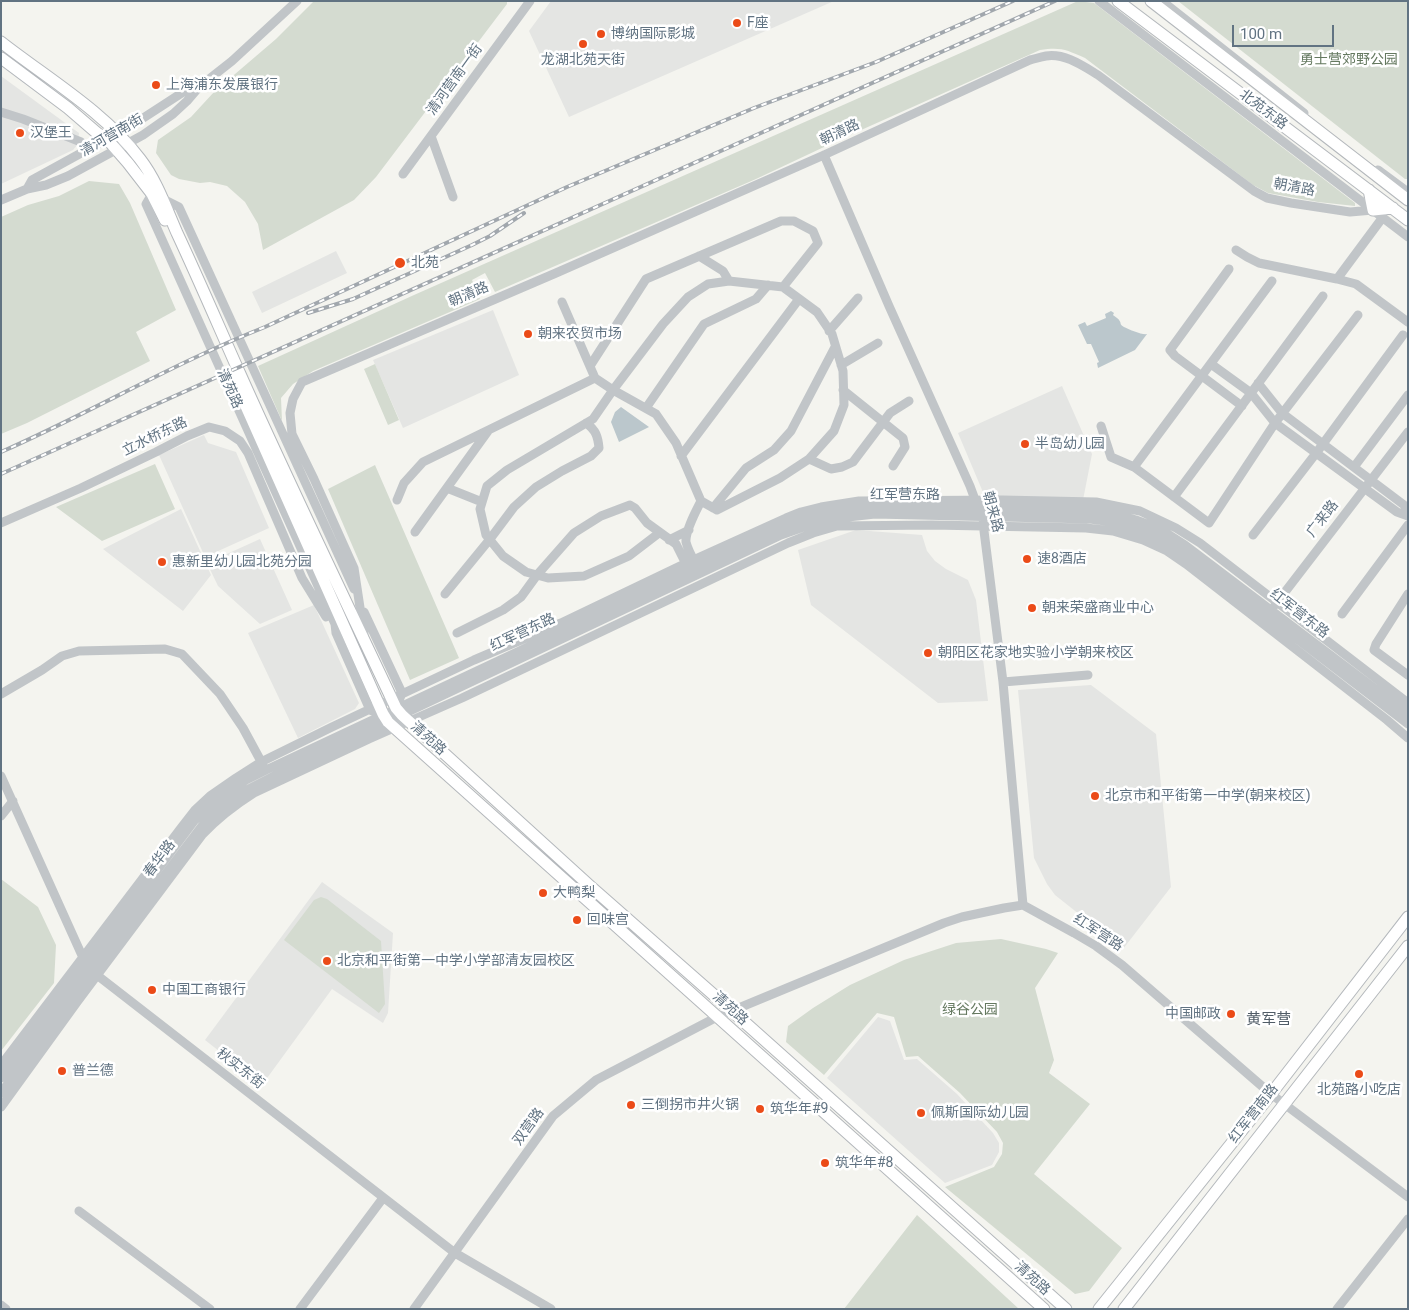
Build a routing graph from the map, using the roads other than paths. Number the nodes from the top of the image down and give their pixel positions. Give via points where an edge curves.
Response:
1 (297, 1) edge
2 (530, 1) edge
3 (1099, 1) edge
4 (1118, 1) edge
5 (1151, 1) edge
6 (1162, 1) edge
7 (1, 42) edge
8 (1, 58) edge
9 (199, 87) junction
10 (1, 112) edge
11 (118, 133) junction
12 (431, 136) junction
13 (107, 139) junction
14 (81, 142) dead end
15 (127, 144) junction
16 (117, 150) junction
17 (824, 155) junction
18 (403, 174) dead end
19 (27, 189) junction
20 (1369, 190) junction
21 (1408, 192) edge
22 (152, 194) junction
23 (453, 197) dead end
24 (163, 198) junction
25 (1, 200) edge
26 (1408, 200) edge
27 (1393, 208) junction
28 (1373, 210) junction
29 (1383, 217) junction
30 (1408, 220) edge
31 (1408, 237) edge
32 (1236, 250) dead end
33 (699, 256) junction
34 (1229, 269) dead end
35 (1336, 279) junction
36 (729, 281) junction
37 (1272, 281) dead end
38 (768, 285) junction
39 (783, 287) junction
40 (1323, 296) dead end
41 (858, 298) dead end
42 (799, 299) junction
43 (562, 302) dead end
44 (1358, 314) dead end
45 (1408, 322) edge
46 (829, 331) junction
47 (1403, 335) dead end
48 (878, 343) dead end
49 (835, 347) junction
50 (1211, 364) junction
51 (841, 365) junction
52 (590, 366) junction
53 (1202, 376) junction
54 (595, 378) junction
55 (1258, 384) junction
56 (613, 390) junction
57 (843, 390) junction
58 (1251, 393) junction
59 (1408, 395) edge
60 (909, 401) dead end
61 (1242, 406) junction
62 (646, 408) junction
63 (1282, 413) junction
64 (883, 422) junction
65 (586, 423) junction
66 (1275, 423) junction
67 (1101, 426) dead end
68 (489, 430) junction
69 (1408, 432) edge
70 (1323, 444) junction
71 (1317, 452) junction
72 (681, 456) junction
73 (809, 459) junction
74 (894, 466) dead end
75 (1134, 467) junction
76 (1354, 467) junction
77 (1371, 480) junction
78 (447, 488) junction
79 (1364, 488) junction
80 (1174, 497) junction
81 (397, 500) dead end
82 (701, 501) junction
83 (482, 502) junction
84 (713, 508) junction
85 (978, 508) junction
86 (1408, 510) edge
87 (1408, 516) edge
88 (1, 523) edge
89 (1408, 524) edge
90 (984, 526) junction
91 (689, 530) junction
92 (415, 532) dead end
93 (659, 533) junction
94 (1253, 535) dead end
95 (490, 539) junction
96 (669, 540) junction
97 (694, 569) junction
98 (537, 575) junction
99 (702, 584) junction
100 (445, 594) dead end
101 (1408, 594) edge
102 (1277, 601) junction
103 (359, 602) junction
104 (1342, 614) dead end
105 (1266, 616) junction
106 (334, 624) junction
107 (457, 633) dead end
108 (351, 641) junction
109 (366, 645) junction
110 (1408, 662) edge
111 (1405, 672) edge
112 (1088, 675) dead end
113 (1002, 682) junction
114 (1, 694) edge
115 (1408, 703) edge
116 (400, 708) junction
117 (1408, 714) edge
118 (383, 716) junction
119 (1408, 724) edge
120 (1408, 738) edge
121 (264, 766) junction
122 (1, 776) edge
123 (13, 801) junction
124 (1, 816) edge
125 (1023, 906) junction
126 (1408, 917) edge
127 (1408, 946) edge
128 (84, 956) junction
129 (92, 971) junction
130 (732, 1010) junction
131 (717, 1017) junction
132 (1294, 1064) junction
133 (1, 1065) edge
134 (1307, 1074) junction
135 (1, 1078) edge
136 (1, 1093) edge
137 (1271, 1094) junction
138 (1284, 1104) junction
139 (1, 1107) edge
140 (1252, 1116) junction
141 (1266, 1127) junction
142 (1408, 1197) edge
143 (384, 1198) junction
144 (79, 1210) dead end
145 (1408, 1219) edge
146 (455, 1253) junction
147 (1, 1305) edge
148 (1104, 1307) edge
149 (6, 1309) edge
150 (210, 1309) edge
151 (300, 1309) edge
152 (414, 1309) edge
153 (551, 1309) edge
154 (1044, 1309) edge
155 (1066, 1309) edge
156 (1124, 1309) edge
157 (1337, 1309) edge

1 - 9 street, 清河营南街
2 - 12 street, 清河营南一街
3 - 28 street
4 - 20 main road, 北苑东路
5 - 26 main road, 北苑东路
6 - 21 street
7 - 11 main road, 清苑路
8 - 13 main road, 清苑路
9 - 11 street, 清河营南街 via 190,87
9 - 15 street, 清河营南街 via 174,114
10 - 14 street
11 - 13 street, 清河营南街
11 - 15 main road, 清苑路
12 - 18 street, 清河营南一街
12 - 23 street
13 - 16 main road, 清苑路
13 - 19 street, 清河营南街 via 32,180
15 - 16 street, 清河营南街
15 - 24 main road, 清苑路
16 - 19 street, 清河营南街 via 68,176
16 - 22 main road, 清苑路
17 - 28 street, 朝清路 via 1030,60 1048,55 1076,62 1098,75 1267,198 1350,212
17 - 85 street, 朝来路
17 - 103 street, 朝清路 via 302,382 290,413 292,434 354,568
19 - 25 street, 清河营南街
20 - 27 main road, 北苑东路
20 - 28 main road
22 - 106 street, 清苑路 via 146,204
22 - 108 main road, 清苑路
24 - 103 street, 清苑路 via 180,206
24 - 109 main road, 清苑路
27 - 28 main road
27 - 30 main road, 北苑东路
28 - 29 street
29 - 31 street
29 - 35 street
32 - 35 street via 1259,263
33 - 36 street via 723,271
33 - 39 street via 781,221 794,221 813,231 818,243
33 - 52 street via 646,279
34 - 53 street via 1170,350
35 - 45 street via 1356,284
36 - 38 street
36 - 56 street via 708,284 688,297 662,324
37 - 50 street
38 - 39 street
38 - 62 street via 756,299 704,324
39 - 42 street
40 - 55 street
41 - 46 street
42 - 46 street via 817,312
42 - 72 street
43 - 52 street
44 - 63 street
46 - 49 street
47 - 70 street
48 - 51 street
49 - 51 street
49 - 84 street via 791,431 774,450 746,468
50 - 53 street
50 - 58 street
51 - 57 street
52 - 54 street
53 - 61 street
53 - 75 street
54 - 56 street
54 - 68 street
55 - 58 street
55 - 63 street
56 - 62 street
56 - 65 street via 593,419
57 - 64 street
57 - 73 street via 844,405 834,431
58 - 61 street
58 - 66 street
59 - 76 street
60 - 64 street via 890,413
61 - 80 street
62 - 72 street via 656,414
63 - 66 street
63 - 70 street
64 - 73 street via 853,462 831,469
64 - 74 street via 903,438 905,448
65 - 83 street via 506,470 487,486
65 - 95 street via 598,437 599,448 591,456 536,487 514,507
66 - 71 street
66 - 80 street via 1208,523
67 - 75 street via 1111,457
68 - 78 street
68 - 81 street via 423,462 404,483
69 - 77 street, 广来路
70 - 71 street
70 - 76 street
71 - 79 street
71 - 94 street
72 - 82 street
73 - 84 street via 780,478 717,510
75 - 80 street
76 - 77 street
77 - 79 street, 广来路
77 - 86 street
78 - 83 street
78 - 92 street
79 - 87 street via 1397,512
79 - 102 street, 广来路
82 - 84 street
82 - 91 street
83 - 95 street via 480,509 486,535
85 - 90 street, 朝来路
85 - 97 street, 红军营东路 via 839,518 812,524
85 - 97 street via 859,501 821,507 786,518
85 - 102 street via 1096,502 1140,511 1200,543
85 - 105 street, 红军营东路 via 1090,510 1118,515 1160,529 1185,545
88 - 106 street, 立水桥东路 via 187,436 209,427 224,430 240,441 248,454 302,578
89 - 104 street
90 - 99 street via 837,526 788,543
90 - 105 street via 1086,528 1113,531 1143,540 1177,557
90 - 113 street, 朝来路
91 - 96 street
91 - 97 street via 686,540
93 - 96 street
93 - 98 street via 629,556 584,576 548,578
93 - 98 street via 630,505 601,516 574,533
95 - 98 street via 503,556 526,572
95 - 100 street
96 - 97 street via 676,544
97 - 99 street
97 - 116 street, 红军营东路
97 - 116 street via 474,660
98 - 107 street via 521,597 503,610
99 - 116 street via 471,694
101 - 111 street via 1374,650
102 - 105 street, 广来路
102 - 115 street
103 - 109 street
103 - 116 street, 清苑路
105 - 117 street, 红军营东路
105 - 119 street, 红军营东路
105 - 120 street
106 - 108 street
106 - 118 street, 清苑路
108 - 118 main road, 清苑路
109 - 116 main road, 清苑路
110 - 111 street
112 - 113 street
113 - 125 street, 朝来路
114 - 121 street via 62,656 80,651 164,649 182,654 220,694
116 - 118 street
116 - 118 street, 春华路
116 - 130 main road, 清苑路 via 590,886
118 - 121 street, 春华路
118 - 121 street
118 - 129 street, 春华路 via 237,795 221,807 202,826
118 - 131 main road, 清苑路
121 - 128 street via 210,796 196,810
121 - 129 street, 春华路 via 212,803 200,816
122 - 123 street
123 - 124 street
123 - 128 street
125 - 130 street via 944,923
125 - 137 street, 红军营路 via 1074,932 1122,965
126 - 132 main road, 红军营南路
127 - 134 main road, 红军营南路
128 - 129 street
128 - 133 street
129 - 135 street, 春华路
129 - 136 street, 春华路
129 - 139 street
129 - 143 street, 秋实东街
130 - 131 street
130 - 155 main road, 清苑路
131 - 146 street, 双营路 via 596,1080 553,1116
131 - 154 main road, 清苑路
132 - 134 main road
132 - 137 main road, 红军营南路
134 - 138 main road, 红军营南路
137 - 138 street, 红军营路
137 - 140 main road, 红军营南路
138 - 141 main road, 红军营南路
138 - 142 street, 红军营路
140 - 141 main road via 1261,1119
140 - 148 main road, 红军营南路
141 - 156 main road, 红军营南路
143 - 146 street, 秋实东街
143 - 151 street
144 - 150 street
145 - 157 street
146 - 152 street, 双营路
146 - 153 street, 秋实东街
147 - 149 street

